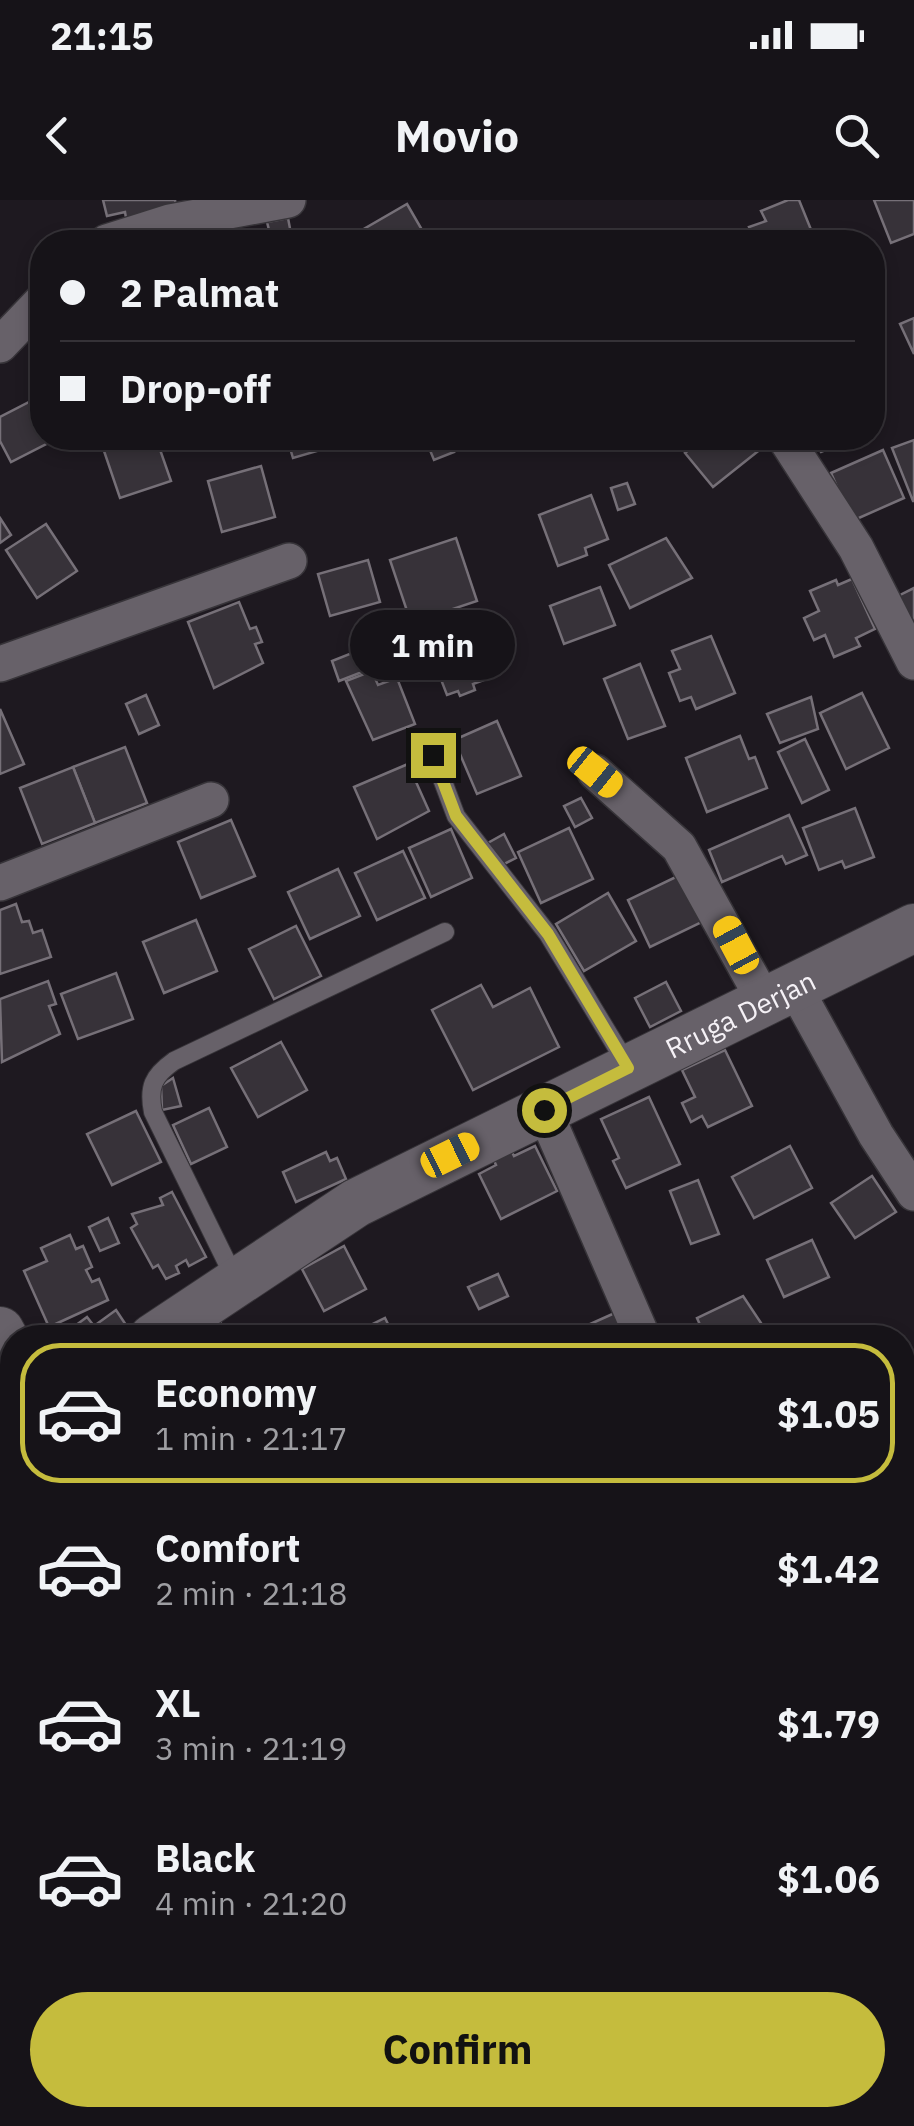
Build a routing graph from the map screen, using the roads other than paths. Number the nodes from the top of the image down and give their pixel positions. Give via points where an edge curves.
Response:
1 (288, 200) edge
2 (145, 230) edge
3 (30, 314) edge
4 (0, 345) edge
5 (793, 450) edge
6 (288, 561) dead end
7 (914, 662) edge
8 (0, 664) edge
9 (433, 755) dead end
10 (595, 772) dead end
11 (211, 800) dead end
12 (0, 883) edge
13 (914, 928) edge
14 (445, 932) dead end
15 (780, 994) junction
16 (628, 1068) junction
17 (544, 1110) junction
18 (914, 1193) edge
19 (236, 1279) junction
20 (171, 1325) edge
21 (637, 1325) edge

1 - 2 street
3 - 4 street
5 - 7 street via 856,548
6 - 8 street
9 - 16 lane via 456,816 548,934
10 - 15 street via 679,847
11 - 12 street
13 - 15 street, Rruga Derjan
14 - 19 lane via 156,1074 153,1112
15 - 16 street, Rruga Derjan
15 - 18 street
16 - 17 street, Rruga Derjan
17 - 19 street, Rruga Derjan via 356,1203
17 - 21 street
19 - 20 street, Rruga Derjan

